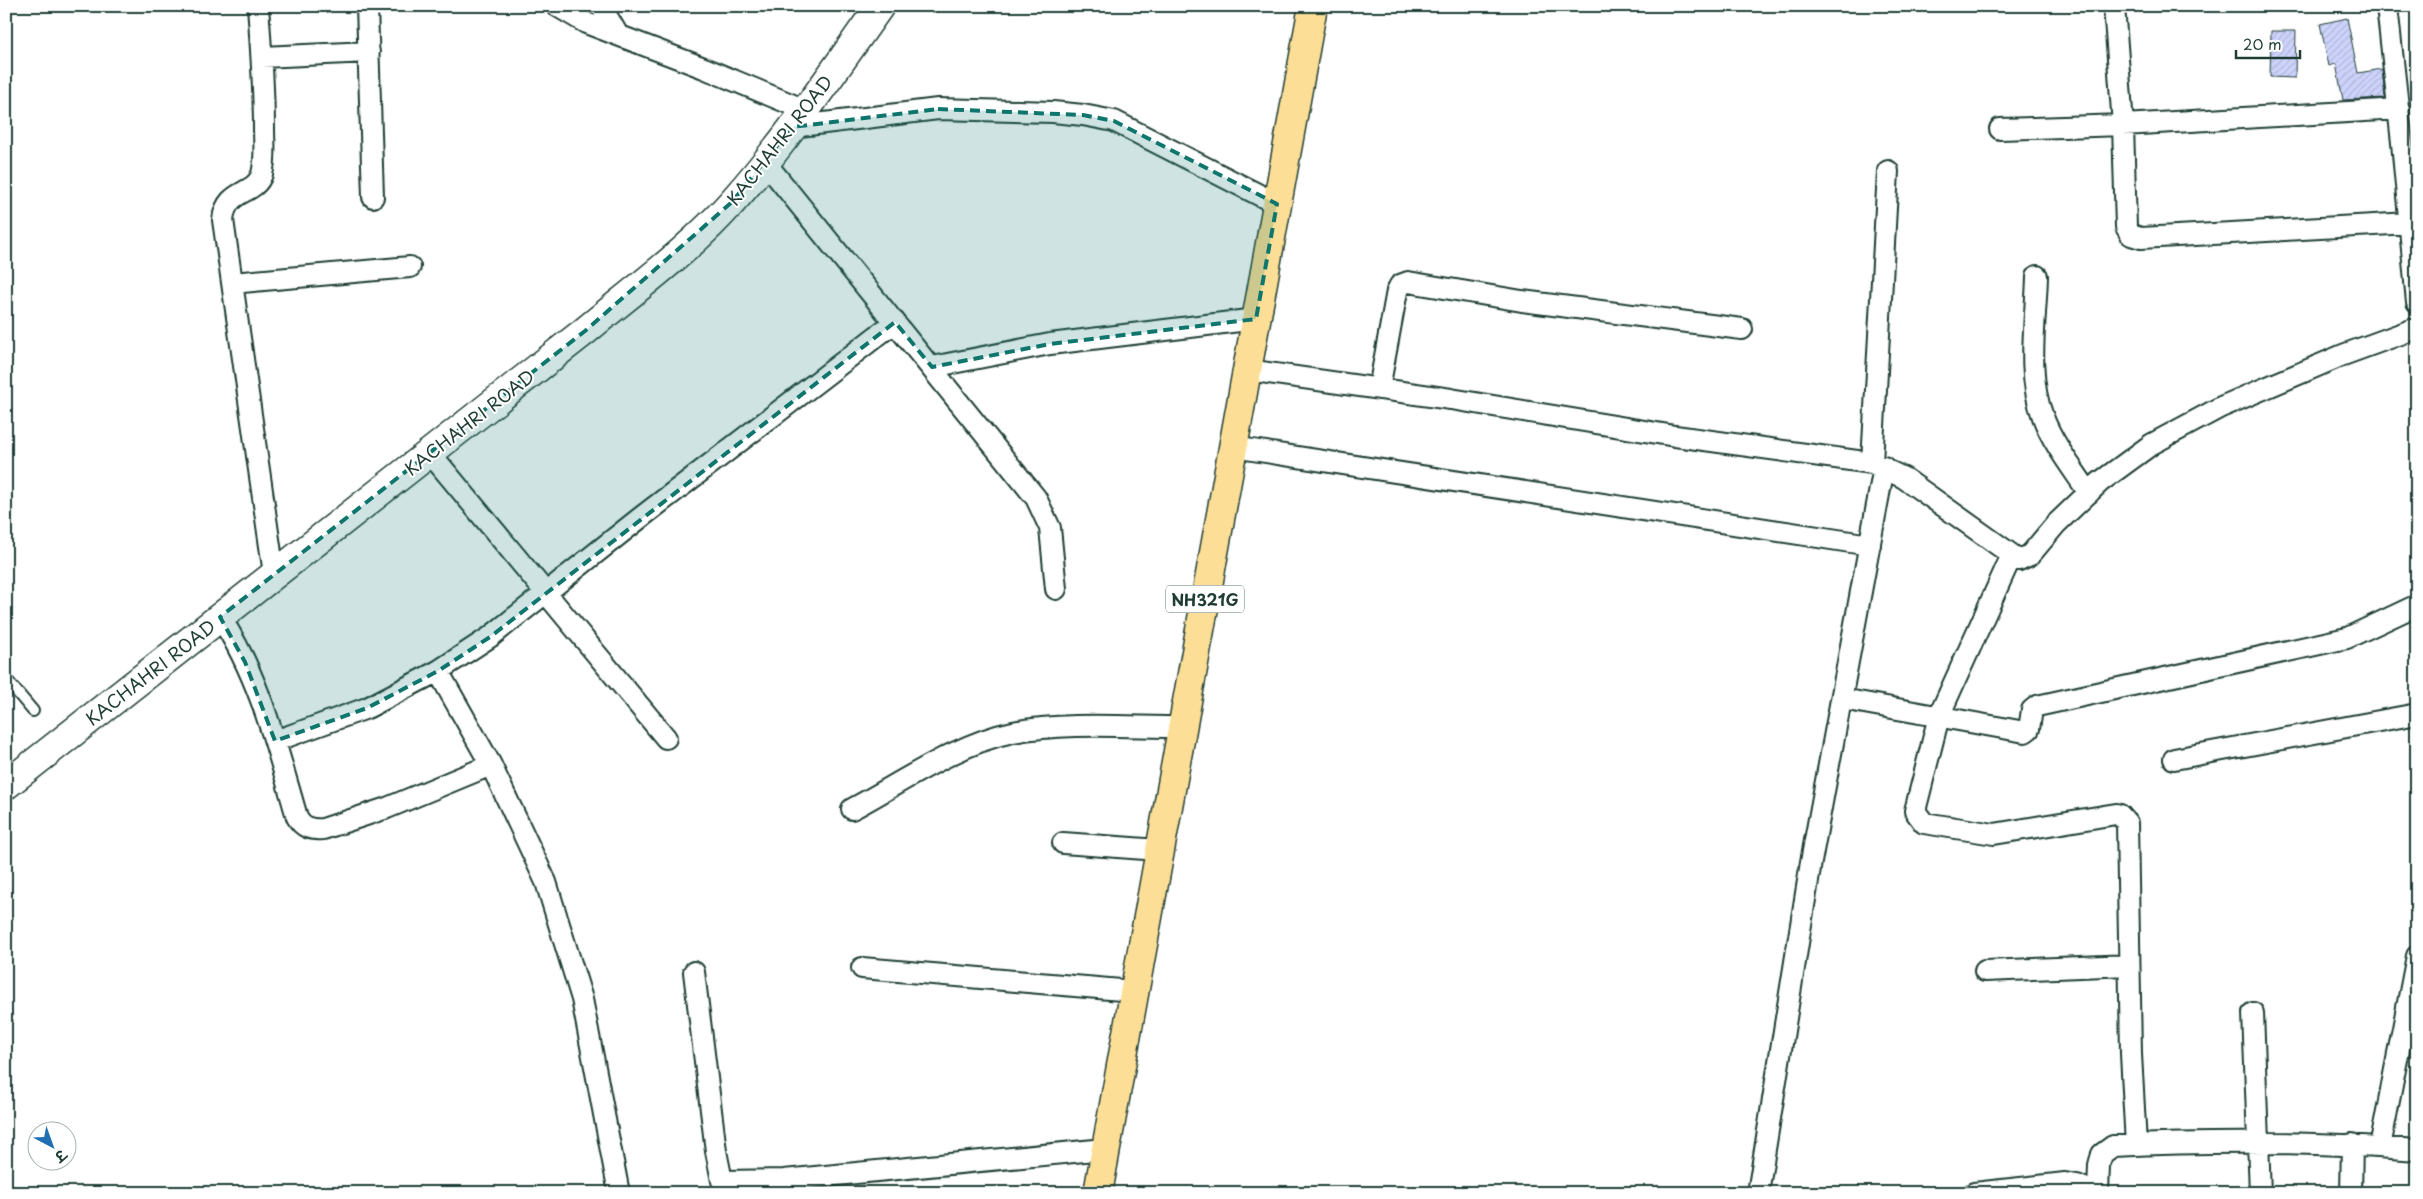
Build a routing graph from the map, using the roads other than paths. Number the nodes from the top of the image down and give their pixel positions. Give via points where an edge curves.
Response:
1 (258, 6) edge
2 (367, 6) edge
3 (557, 6) edge
4 (601, 6) edge
5 (880, 6) edge
6 (1313, 6) edge
7 (2114, 6) edge
8 (2387, 6) edge
9 (618, 35) junction
10 (369, 52) junction
11 (262, 57) junction
12 (2398, 110) junction
13 (799, 119) junction
14 (2123, 125) junction
15 (2000, 130) dead end
16 (766, 162) junction
17 (1888, 171) dead end
18 (373, 196) dead end
19 (1277, 204) junction
20 (2410, 223) junction
21 (410, 267) dead end
22 (2037, 276) dead end
23 (232, 283) junction
24 (2417, 303) edge
25 (1256, 319) junction
26 (895, 322) junction
27 (2417, 328) edge
28 (1742, 329) dead end
29 (932, 367) junction
30 (1247, 370) junction
31 (1379, 389) junction
32 (1233, 447) junction
33 (430, 453) junction
34 (1878, 465) junction
35 (2089, 493) junction
36 (1870, 545) junction
37 (2011, 557) junction
38 (274, 574) junction
39 (1056, 589) dead end
40 (547, 592) junction
41 (2417, 605) edge
42 (220, 617) junction
43 (438, 671) junction
44 (6, 679) edge
45 (1842, 699) junction
46 (33, 711) dead end
47 (2417, 714) edge
48 (1939, 716) junction
49 (1182, 727) junction
50 (666, 738) dead end
51 (275, 741) junction
52 (2174, 759) dead end
53 (491, 764) junction
54 (6, 785) edge
55 (852, 810) dead end
56 (1063, 844) dead end
57 (1159, 850) junction
58 (2417, 956) edge
59 (2129, 965) junction
60 (862, 968) dead end
61 (1985, 971) dead end
62 (694, 972) dead end
63 (1133, 992) junction
64 (2254, 1014) dead end
65 (2259, 1144) junction
66 (2352, 1144) junction
67 (2136, 1145) junction
68 (2380, 1147) junction
69 (1105, 1149) junction
70 (2417, 1150) edge
71 (619, 1193) edge
72 (1098, 1193) edge
73 (1758, 1193) edge
74 (1974, 1193) edge
75 (2094, 1193) edge
76 (2098, 1193) edge
77 (2260, 1193) edge
78 (2352, 1193) edge

1 - 11 street
2 - 10 street
3 - 9 street via 586,23
4 - 9 street
5 - 13 main road, KACHAHRI ROAD
6 - 19 highway, NH321G
7 - 14 street
8 - 12 street
9 - 13 street
10 - 11 street
10 - 18 street
11 - 23 street via 264,164 261,176 253,186 224,207
12 - 14 street
12 - 20 street
13 - 16 main road, KACHAHRI ROAD
13 - 19 street via 938,109 1083,115 1114,121
14 - 15 street
14 - 20 street via 2126,227 2135,237
16 - 26 street
16 - 33 main road, KACHAHRI ROAD via 732,202 674,256
17 - 34 street
19 - 25 highway, NH321G
20 - 24 street
21 - 23 street
22 - 35 street via 2034,380 2038,405 2051,433
23 - 38 street
25 - 29 street via 1050,344
25 - 30 highway, NH321G
26 - 29 street
26 - 40 street
27 - 35 street via 2343,355 2221,407 2152,444
28 - 31 street via 1522,301 1408,282 1400,285 1397,291
29 - 39 street via 1036,498 1045,514 1054,552
30 - 31 street
30 - 32 highway, NH321G
31 - 34 street
32 - 36 street
32 - 49 highway, NH321G
33 - 38 main road, KACHAHRI ROAD
33 - 40 street
34 - 36 street
34 - 37 street via 1904,478
35 - 37 street via 2027,557 2019,560
36 - 45 street
37 - 48 street
38 - 42 main road, KACHAHRI ROAD
40 - 43 street via 490,637
40 - 50 street
41 - 48 street via 2347,638 2037,706 2032,710 2029,729 2025,732
42 - 51 street via 245,662
42 - 54 main road, KACHAHRI ROAD
43 - 51 street via 367,708
43 - 53 street
44 - 46 lane
45 - 48 street
45 - 73 street via 1811,862
47 - 52 street
48 - 59 street via 1915,811 1924,823 1994,834 2116,814 2124,819 2128,830
49 - 55 street via 1014,732 957,752
49 - 57 highway, NH321G
51 - 53 street via 297,817 300,823 312,830 388,808
53 - 71 street via 546,882 582,999
56 - 57 street
57 - 63 highway, NH321G
58 - 68 street
59 - 61 street
59 - 67 street
60 - 63 street
62 - 69 street via 722,1181 784,1180
63 - 69 highway, NH321G
64 - 65 street
65 - 66 street
65 - 67 street
65 - 77 street
66 - 68 street
66 - 78 street
67 - 76 street via 2113,1146 2102,1154
68 - 70 street
69 - 72 highway, NH321G
74 - 75 street via 2065,1183

